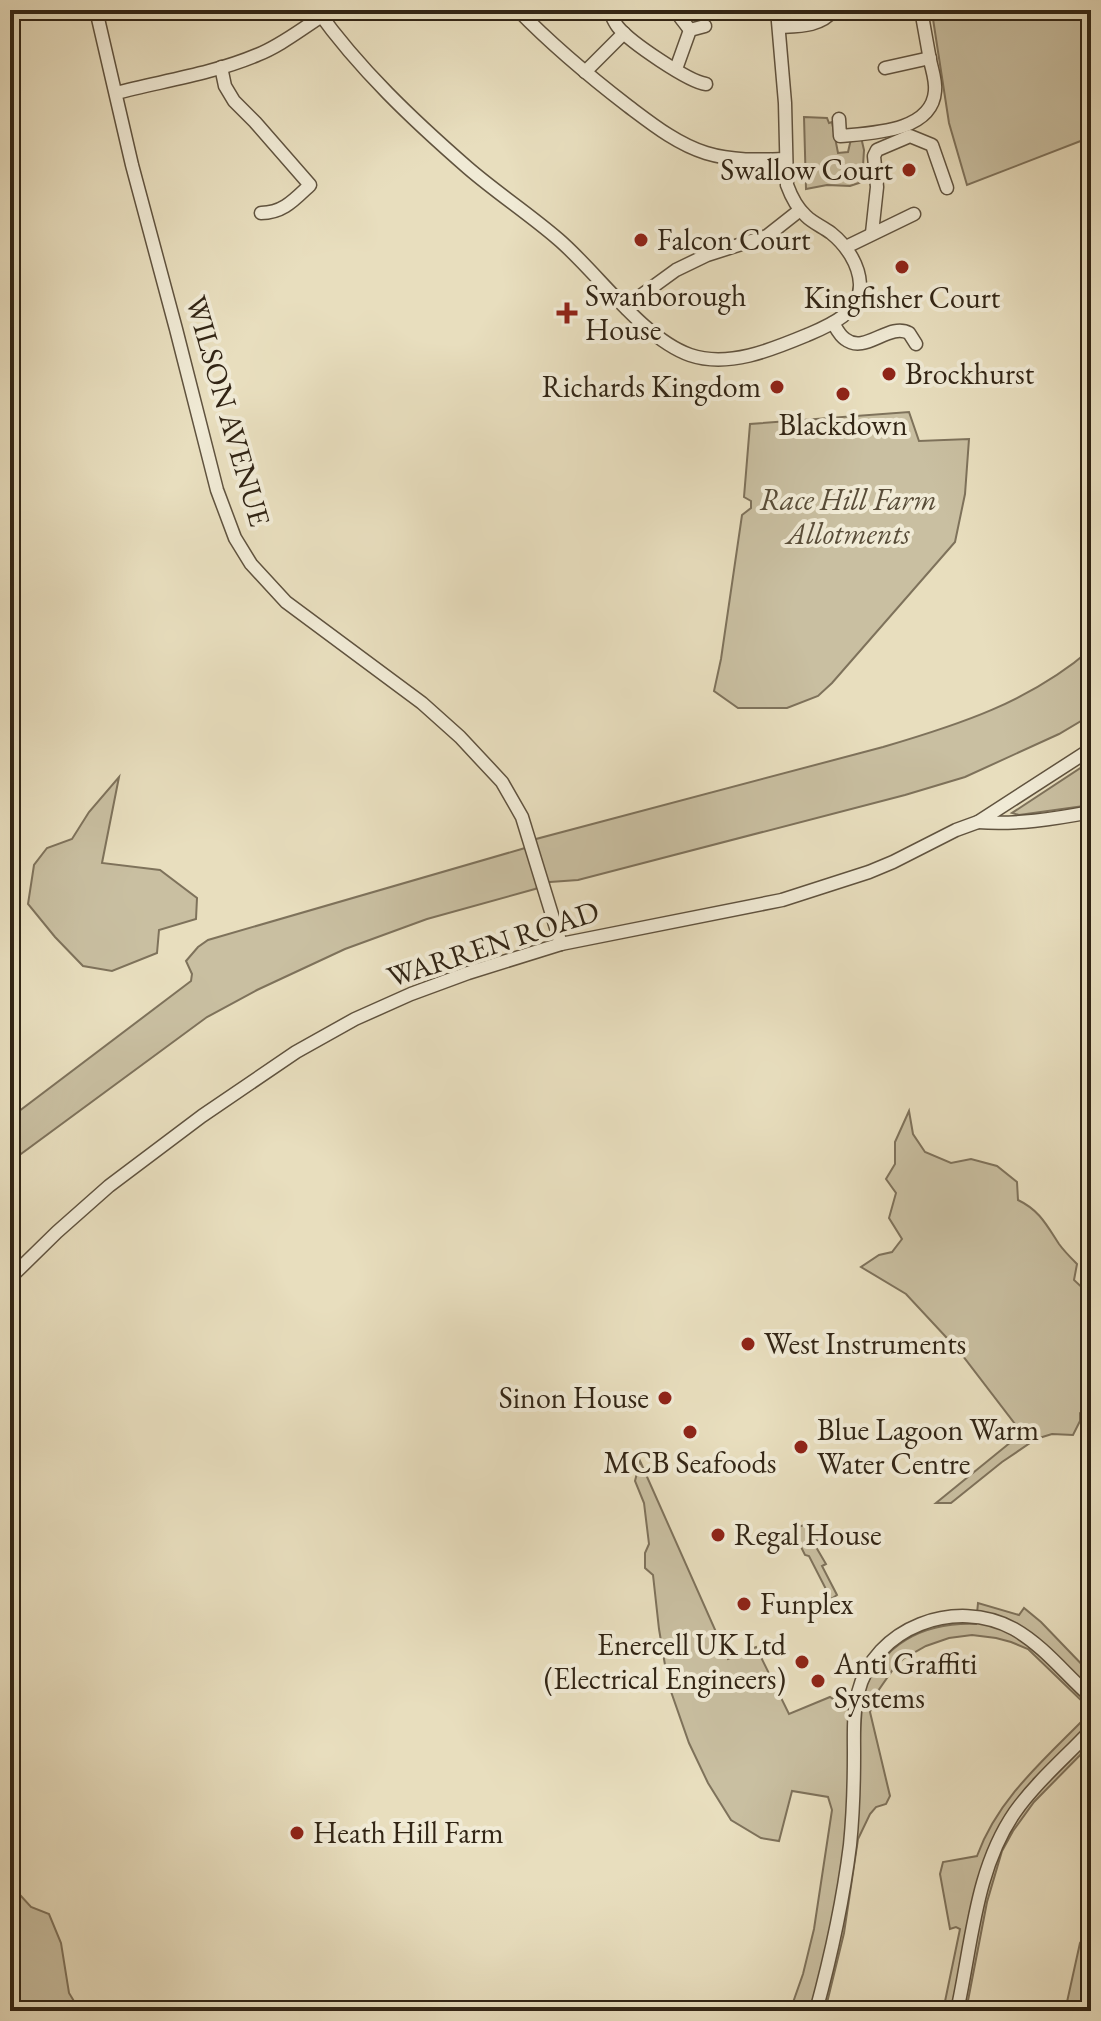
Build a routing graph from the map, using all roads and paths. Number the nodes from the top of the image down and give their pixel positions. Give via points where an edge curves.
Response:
1 (96, 10) edge
2 (518, 10) edge
3 (609, 10) edge
4 (777, 10) edge
5 (834, 10) edge
6 (921, 10) edge
7 (319, 13) edge
8 (680, 17) dead end
9 (705, 26) dead end
10 (779, 27) junction
11 (690, 30) junction
12 (624, 33) junction
13 (930, 58) junction
14 (221, 67) junction
15 (885, 68) dead end
16 (676, 69) junction
17 (585, 72) junction
18 (706, 84) dead end
19 (116, 93) junction
20 (839, 119) dead end
21 (840, 136) junction
22 (842, 150) dead end
23 (785, 159) junction
24 (310, 185) junction
25 (947, 188) dead end
26 (320, 197) dead end
27 (800, 210) junction
28 (261, 213) dead end
29 (914, 214) dead end
30 (872, 233) junction
31 (846, 247) junction
32 (627, 309) junction
33 (833, 323) junction
34 (916, 344) dead end
35 (1091, 749) edge
36 (1091, 812) edge
37 (978, 822) junction
38 (561, 944) junction
39 (10, 1278) edge
40 (1091, 1697) edge
41 (1091, 1730) edge
42 (1091, 1992) edge
43 (816, 2011) edge
44 (957, 2011) edge
45 (1087, 2011) edge

1 - 19 street, WILSON AVENUE
2 - 17 street
3 - 12 street
4 - 10 street
5 - 10 street via 817,23
6 - 13 street
7 - 14 street via 275,47
7 - 32 street via 402,106 469,169 559,240
8 - 11 street
9 - 11 street
10 - 23 street
11 - 16 street
12 - 16 street
12 - 17 street
13 - 15 street
13 - 21 street via 935,91 925,113 894,129
14 - 19 street
14 - 24 street via 234,101
16 - 18 street
17 - 23 street via 651,124 697,150 734,159
19 - 38 street, WILSON AVENUE via 217,490 235,538 286,602 422,703 502,782 522,817
20 - 21 street
21 - 22 street
23 - 27 street via 787,185
24 - 26 street
24 - 28 street via 285,208
25 - 30 street via 932,145 910,136 877,150
27 - 31 street
27 - 32 street via 767,236 676,270
29 - 30 street
30 - 31 street
31 - 33 street via 857,268 859,292 847,313
32 - 33 street via 671,346 708,359 749,355
33 - 34 street via 850,342 900,329
35 - 37 street, WARREN ROAD
36 - 37 street via 1017,823
37 - 38 street, WARREN ROAD via 893,862 782,900
38 - 39 street, WARREN ROAD via 411,994 296,1052 109,1186
40 - 43 street via 1023,1634 980,1617 925,1622 880,1652 857,1696 847,1867
41 - 44 street via 1020,1805 999,1841 982,1883
42 - 45 street

